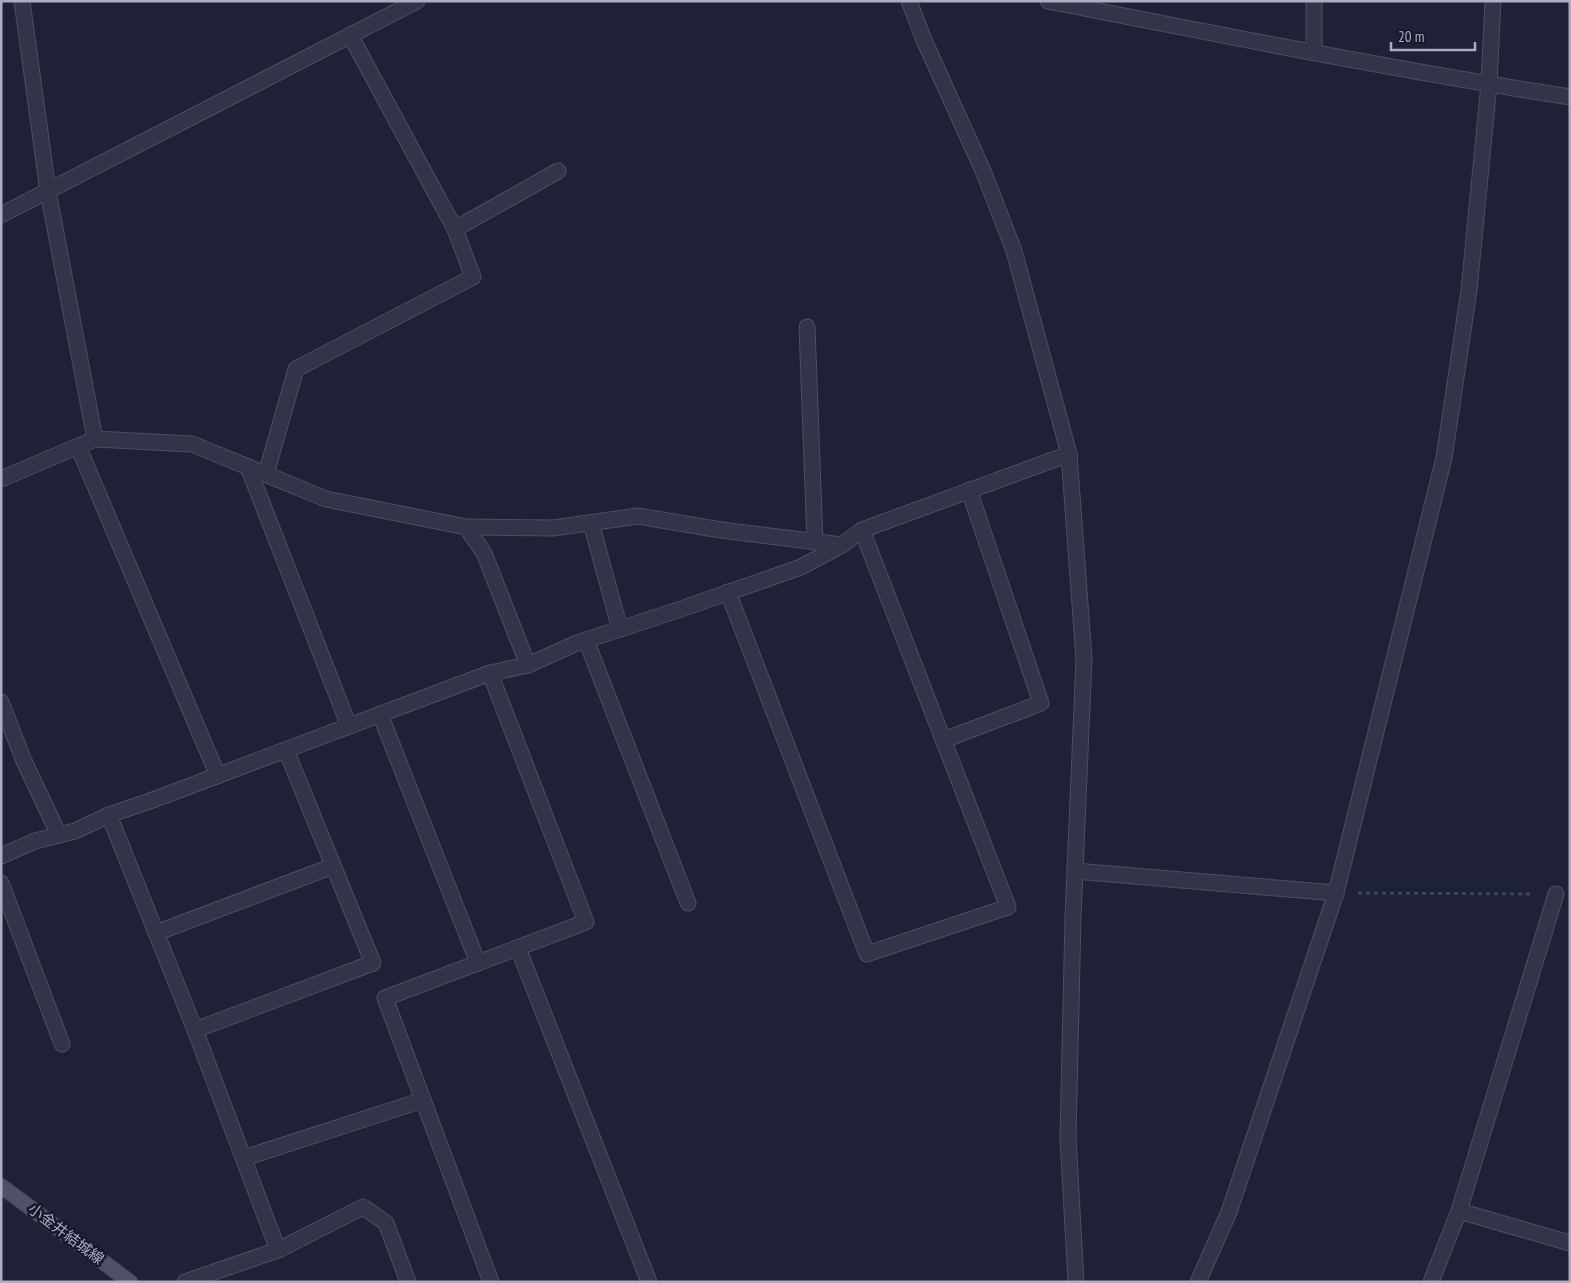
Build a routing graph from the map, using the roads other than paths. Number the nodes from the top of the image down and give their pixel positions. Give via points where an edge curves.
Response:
1 (22, 1) edge
2 (417, 1) edge
3 (909, 1) edge
4 (1048, 1) edge
5 (1314, 1) edge
6 (1493, 1) edge
7 (350, 35) junction
8 (1314, 53) junction
9 (1489, 84) junction
10 (1570, 97) edge
11 (558, 171) dead end
12 (48, 191) junction
13 (1, 214) edge
14 (455, 229) junction
15 (807, 327) dead end
16 (95, 439) junction
17 (78, 446) junction
18 (1069, 454) junction
19 (248, 467) junction
20 (266, 474) junction
21 (1, 479) edge
22 (969, 490) junction
23 (591, 523) junction
24 (466, 526) junction
25 (862, 530) junction
26 (814, 542) junction
27 (842, 545) junction
28 (728, 592) junction
29 (620, 629) junction
30 (586, 640) junction
31 (528, 665) junction
32 (490, 673) junction
33 (1, 702) edge
34 (380, 714) junction
35 (349, 726) junction
36 (944, 740) junction
37 (286, 750) junction
38 (218, 776) junction
39 (109, 815) junction
40 (59, 835) junction
41 (1, 856) edge
42 (333, 866) junction
43 (1075, 871) junction
44 (1, 883) edge
45 (1336, 893) junction
46 (1556, 894) road end
47 (688, 903) dead end
48 (156, 933) junction
49 (518, 948) junction
50 (478, 963) junction
51 (195, 1030) junction
52 (62, 1044) dead end
53 (423, 1100) junction
54 (244, 1158) junction
55 (1, 1186) edge
56 (1459, 1211) junction
57 (1570, 1243) edge
58 (278, 1250) junction
59 (130, 1282) edge
60 (185, 1282) edge
61 (408, 1282) edge
62 (492, 1282) edge
63 (649, 1282) edge
64 (1076, 1282) edge
65 (1198, 1282) edge
66 (1431, 1282) edge

1 - 12 street
2 - 7 street
3 - 18 street via 1014,250
4 - 8 street
5 - 8 street
6 - 9 street
7 - 12 street
7 - 14 street
8 - 9 street
9 - 10 street
9 - 45 street via 1469,290 1444,458
11 - 14 street
12 - 13 street
12 - 16 street
14 - 20 street via 473,277 296,369
15 - 26 street
16 - 17 street
16 - 19 street via 192,444
17 - 21 street
17 - 38 street
18 - 22 street
18 - 43 street via 1084,659
19 - 20 street
19 - 35 street
20 - 24 street via 326,499
22 - 25 street
22 - 36 street via 1041,704
23 - 24 street via 552,528
23 - 26 street via 638,516
23 - 29 street
24 - 31 street via 484,553
25 - 27 street
25 - 36 street
26 - 27 street
27 - 28 street via 801,567
28 - 29 street
28 - 36 street via 867,954 1008,907
29 - 30 street
30 - 31 street
30 - 47 street
31 - 32 street
32 - 34 street
32 - 49 street via 586,922
33 - 40 street via 24,761
34 - 35 street
34 - 50 street
35 - 37 street
37 - 38 street
37 - 42 street
38 - 39 street
39 - 40 street via 76,831
39 - 48 street
40 - 41 street via 35,841
42 - 48 street
42 - 51 street via 373,963
43 - 45 street
43 - 64 street via 1068,1138
44 - 52 street
45 - 65 street via 1229,1212
46 - 56 street
48 - 51 street
49 - 50 street
49 - 63 street
50 - 53 street via 385,998
51 - 54 street
53 - 54 street
53 - 62 street
54 - 58 street
55 - 59 main road, 小金井結城線
56 - 57 street
56 - 66 street
58 - 60 street
58 - 61 street via 362,1207 386,1223

